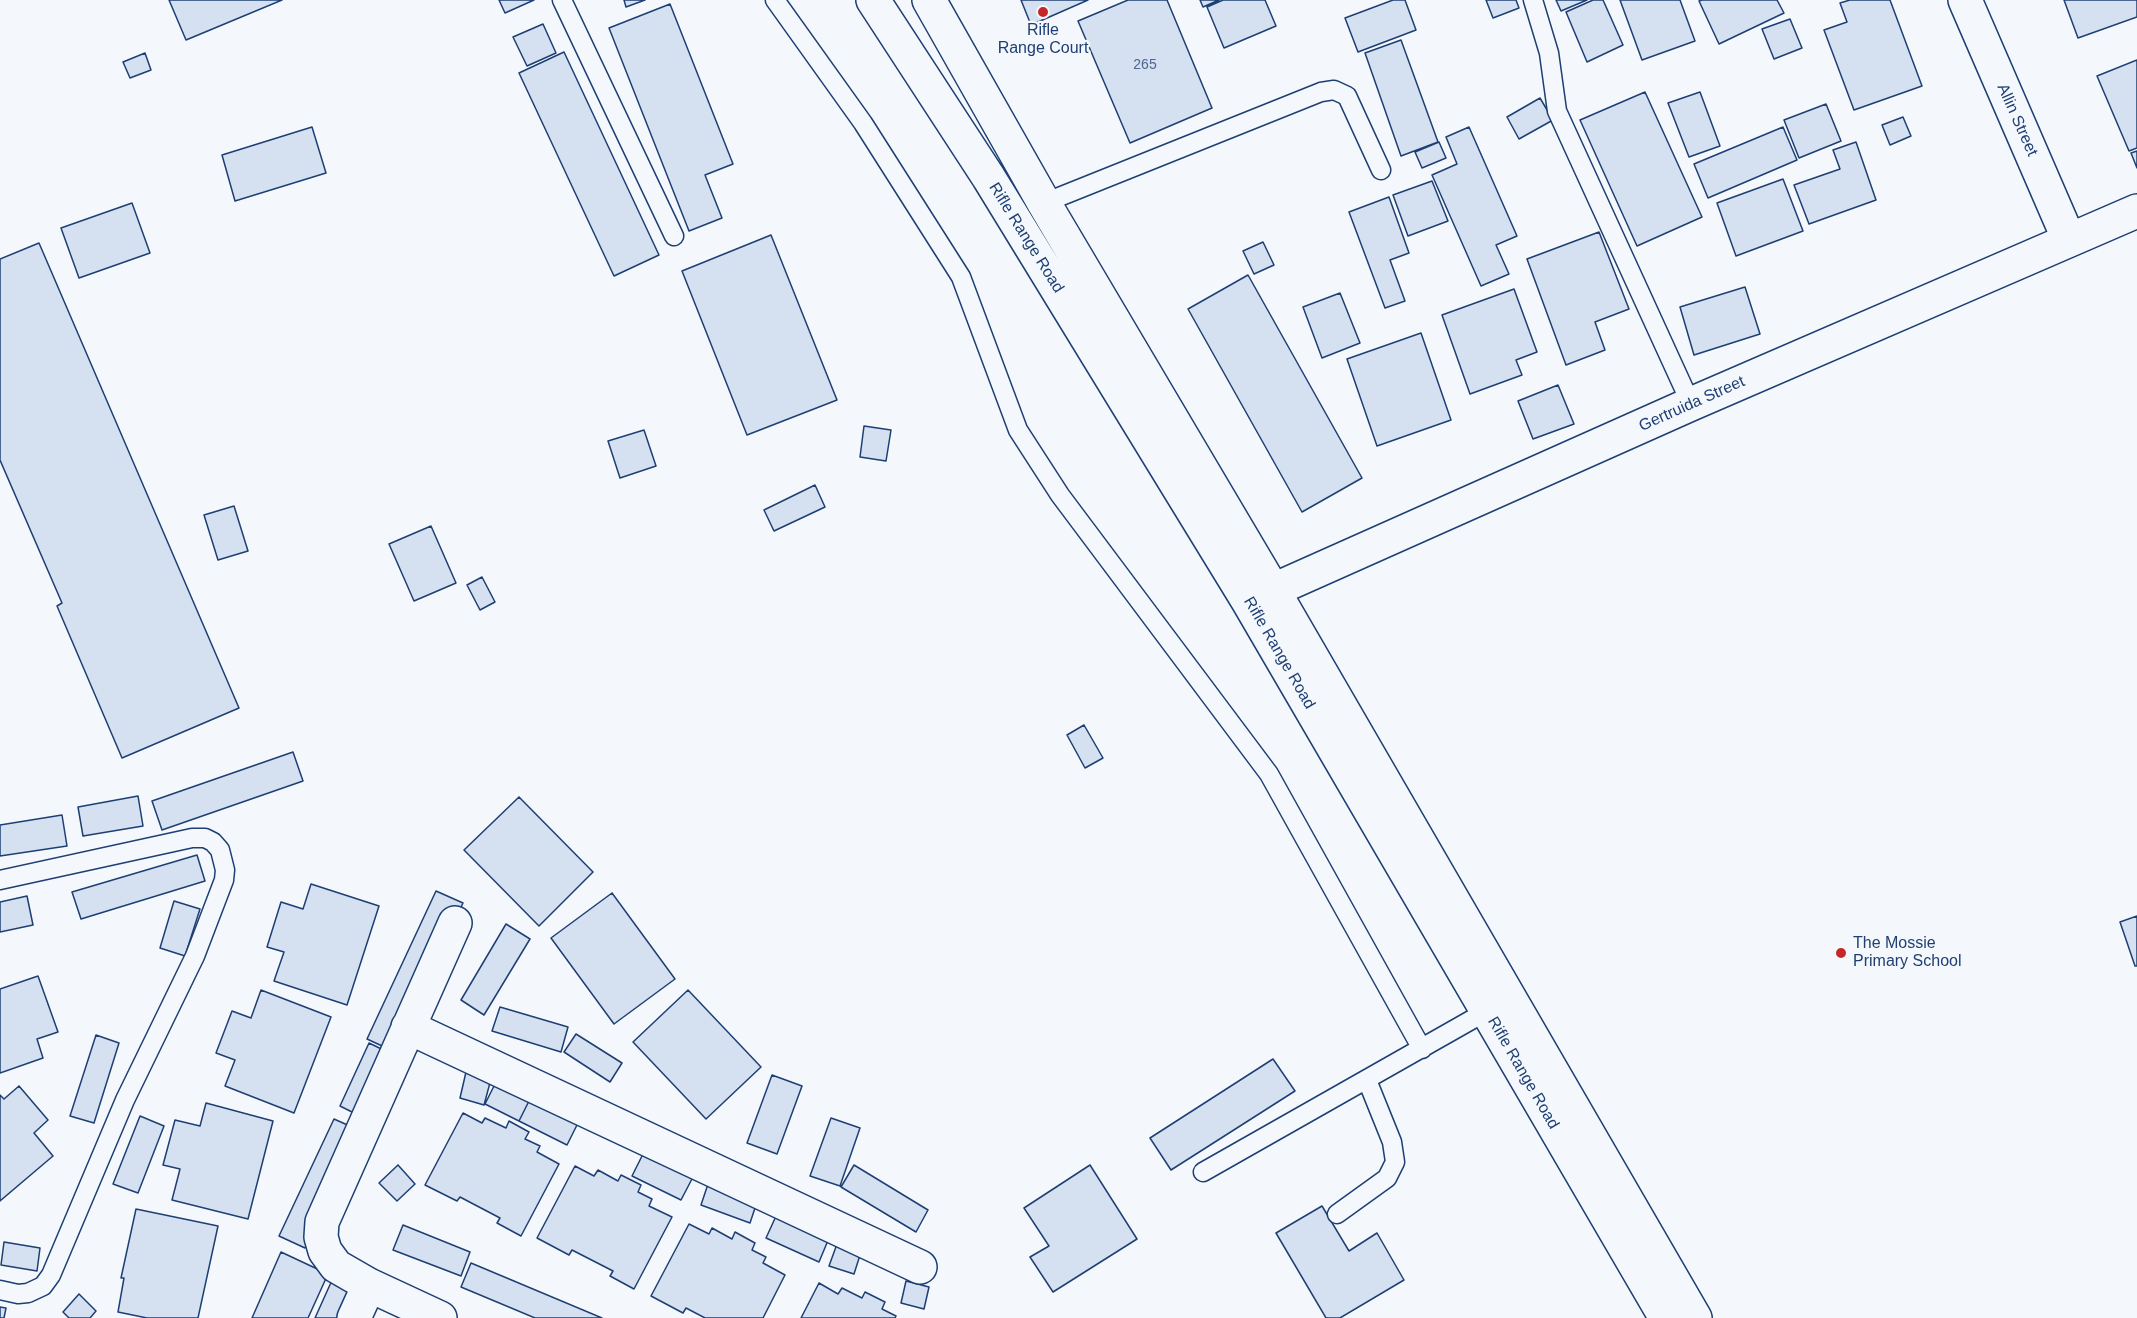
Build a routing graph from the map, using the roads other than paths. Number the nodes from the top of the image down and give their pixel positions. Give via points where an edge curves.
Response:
1 (562, 0) edge
2 (775, 0) edge
3 (873, 0) edge
4 (929, 0) edge
5 (1533, 0) edge
6 (1965, 0) edge
7 (1381, 171) dead end
8 (1044, 202) junction
9 (2137, 211) edge
10 (674, 236) dead end
11 (2069, 240) junction
12 (1691, 404) junction
13 (1261, 595) junction
14 (0, 880) edge
15 (455, 923) dead end
16 (1487, 1011) junction
17 (408, 1027) junction
18 (1422, 1049) junction
19 (1367, 1080) junction
20 (1203, 1172) dead end
21 (1337, 1214) dead end
22 (920, 1267) dead end
23 (369, 1285) junction
24 (0, 1290) edge
25 (354, 1318) edge
26 (440, 1318) edge
27 (1666, 1318) edge
28 (1695, 1318) edge

1 - 10 lane
2 - 18 lane via 863,123 961,277 1018,430 1060,495 1269,774
3 - 13 main road, Rifle Range Road
4 - 8 main road, Rifle Range Road
5 - 12 lane via 1549,53 1557,111
6 - 11 main road, Allin Street
7 - 8 lane via 1347,96 1334,90
8 - 13 main road, Rifle Range Road
9 - 11 main road, Gertruida Street
11 - 12 main road, Gertruida Street
12 - 13 main road, Gertruida Street
13 - 16 main road, Rifle Range Road
13 - 28 main road, Rifle Range Road
14 - 24 lane via 192,838 213,842 220,850 225,870 195,956 126,1100 51,1275 43,1286 28,1293
15 - 17 main road
16 - 18 lane
16 - 27 main road, Rifle Range Road
17 - 22 main road
17 - 23 main road via 322,1222 325,1251 336,1266
18 - 19 lane
19 - 20 lane
19 - 21 lane via 1392,1142 1395,1162 1387,1178
23 - 25 main road
23 - 26 main road

